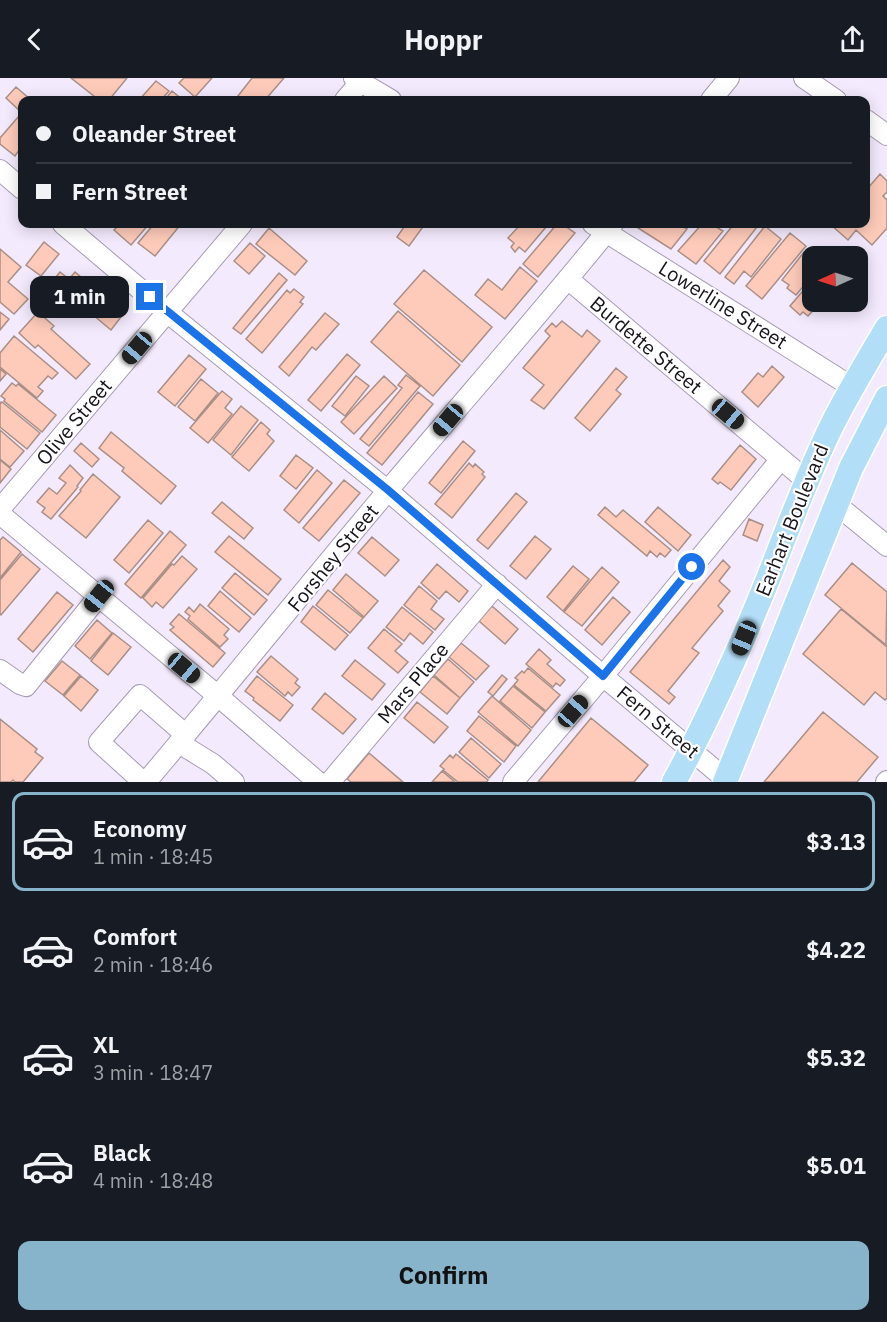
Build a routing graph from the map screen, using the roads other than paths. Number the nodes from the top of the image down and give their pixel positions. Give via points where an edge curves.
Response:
1 (729, 78) edge
2 (804, 78) edge
3 (359, 79) edge
4 (348, 96) edge
5 (385, 96) edge
6 (714, 96) edge
7 (830, 96) edge
8 (870, 123) edge
9 (887, 135) edge
10 (0, 170) edge
11 (18, 186) edge
12 (68, 228) edge
13 (239, 228) edge
14 (603, 228) edge
15 (607, 228) edge
16 (568, 279) junction
17 (167, 312) junction
18 (887, 328) edge
19 (852, 387) junction
20 (887, 398) edge
21 (781, 459) junction
22 (807, 481) junction
23 (388, 490) junction
24 (837, 505) junction
25 (0, 512) edge
26 (887, 546) edge
27 (497, 584) junction
28 (99, 596) junction
29 (0, 670) edge
30 (603, 676) junction
31 (219, 696) junction
32 (182, 739) junction
33 (692, 750) junction
34 (213, 775) edge
35 (727, 781) edge
36 (144, 782) edge
37 (234, 782) edge
38 (318, 782) edge
39 (330, 782) edge
40 (513, 782) edge
41 (674, 782) edge

1 - 6 street
2 - 7 street
3 - 4 street
3 - 5 street
8 - 9 street
10 - 11 street
12 - 17 street, Fern Street
13 - 17 street, Olive Street
14 - 16 street, Forshey Street
15 - 19 street, Lowerline Street
16 - 21 street, Burdette Street
16 - 23 street, Forshey Street
17 - 23 street, Fern Street
17 - 25 street, Olive Street
18 - 19 main road, Earhart Boulevard
19 - 22 main road, Earhart Boulevard
20 - 24 main road, Earhart Boulevard
21 - 22 street, Burdette Street
21 - 30 street
22 - 33 main road, Earhart Boulevard via 728,675
23 - 27 street, Fern Street
23 - 31 street, Forshey Street
24 - 26 street
24 - 35 main road, Earhart Boulevard
25 - 28 street
27 - 30 street, Fern Street
27 - 39 street, Mars Place
28 - 29 street via 26,686
28 - 31 street
30 - 33 street, Fern Street
30 - 40 street
31 - 32 street, Forshey Street
31 - 38 street
32 - 34 street
32 - 36 street, Forshey Street
32 - 36 street via 140,695 99,742
33 - 35 street, Fern Street
33 - 41 main road, Earhart Boulevard
34 - 37 street

